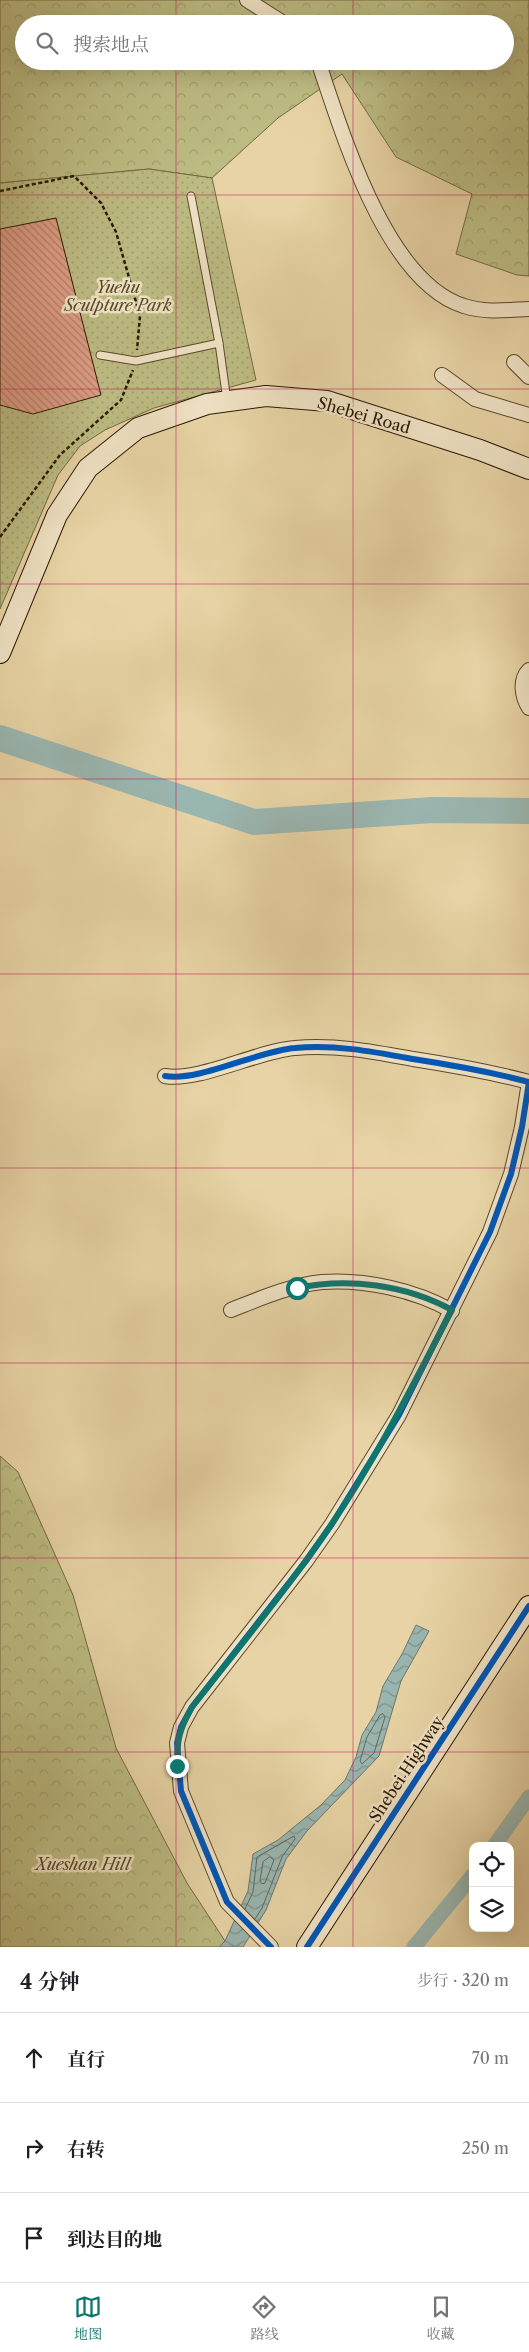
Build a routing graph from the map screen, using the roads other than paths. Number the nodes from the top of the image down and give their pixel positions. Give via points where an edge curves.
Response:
1 (248, 0) edge
2 (271, 15) edge
3 (321, 70) edge
4 (191, 196) dead end
5 (529, 309) edge
6 (218, 343) junction
7 (100, 355) dead end
8 (514, 362) dead end
9 (442, 375) dead end
10 (529, 377) edge
11 (227, 401) junction
12 (529, 415) edge
13 (529, 469) edge
14 (0, 653) edge
15 (529, 670) edge
16 (529, 708) edge
17 (165, 1076) dead end
18 (230, 1310) dead end
19 (452, 1310) junction
20 (529, 1606) edge
21 (271, 1947) edge
22 (306, 1947) edge

1 - 2 street
3 - 5 street via 346,143 382,222 418,277 441,296 464,306 486,310
4 - 6 lane
6 - 7 lane via 136,361
6 - 11 lane
8 - 10 street
9 - 12 street via 475,399
11 - 13 main road, Shebei Road via 266,396 327,401
11 - 14 main road, Shebei Road via 207,404 138,428 88,468 57,516
15 - 16 street via 525,673 522,692
17 - 19 street via 210,1070 296,1047 332,1048 430,1062 529,1082 511,1174 490,1232
18 - 19 street via 321,1282 344,1282 420,1297
19 - 21 street via 399,1415 332,1524 180,1727 177,1743 181,1791 227,1902
20 - 22 main road, Shebei Highway

